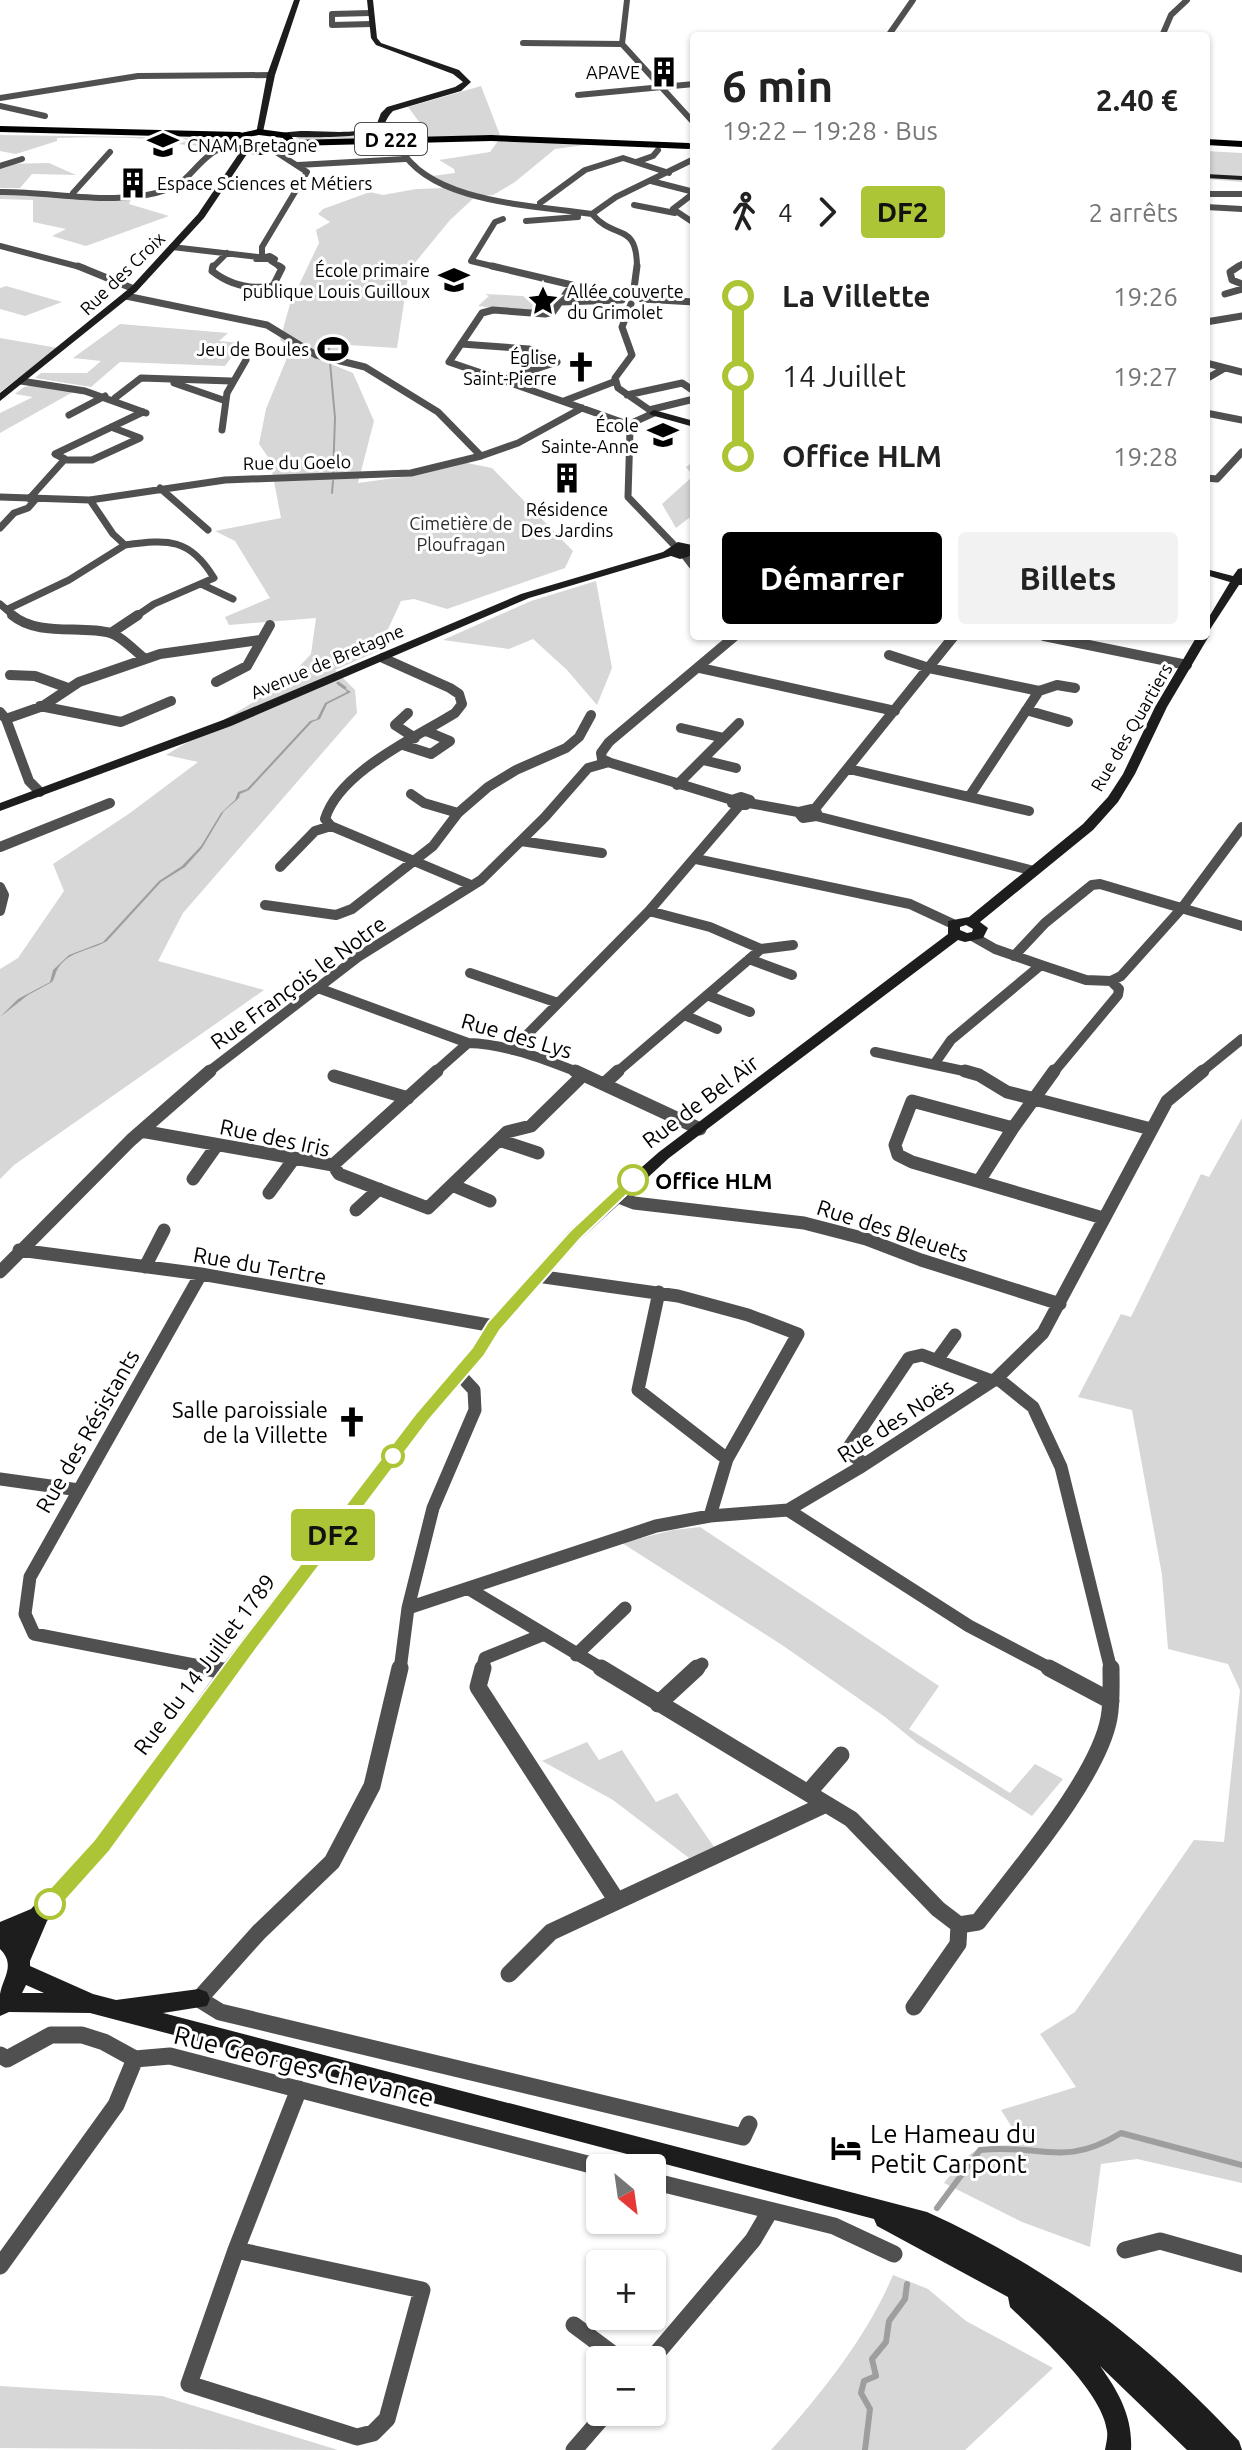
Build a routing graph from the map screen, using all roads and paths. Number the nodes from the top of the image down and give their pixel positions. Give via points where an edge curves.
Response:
1 (297, 0) edge
2 (370, 0) edge
3 (627, 0) edge
4 (913, 0) edge
5 (1187, 0) edge
6 (371, 13) junction
7 (372, 24) junction
8 (891, 32) edge
9 (1164, 32) edge
10 (523, 43) dead end
11 (622, 44) junction
12 (271, 75) junction
13 (690, 84) edge
14 (659, 87) junction
15 (578, 95) dead end
16 (0, 98) edge
17 (0, 106) edge
18 (45, 116) dead end
19 (690, 119) edge
20 (260, 128) junction
21 (0, 131) edge
22 (289, 139) junction
23 (233, 140) junction
24 (1210, 143) edge
25 (690, 146) edge
26 (1242, 146) edge
27 (400, 148) dead end
28 (273, 150) junction
29 (658, 150) dead end
30 (245, 151) junction
31 (110, 152) dead end
32 (22, 159) dead end
33 (405, 159) junction
34 (690, 161) edge
35 (636, 162) junction
36 (298, 165) junction
37 (0, 166) edge
38 (669, 173) junction
39 (1210, 176) edge
40 (1242, 178) edge
41 (649, 181) junction
42 (0, 192) edge
43 (690, 192) edge
44 (73, 193) junction
45 (1210, 194) edge
46 (1242, 194) edge
47 (690, 196) edge
48 (540, 203) junction
49 (634, 205) dead end
50 (1210, 207) edge
51 (1242, 209) edge
52 (675, 213) junction
53 (592, 216) junction
54 (503, 219) dead end
55 (526, 221) dead end
56 (690, 221) edge
57 (0, 246) edge
58 (172, 247) junction
59 (227, 253) junction
60 (260, 257) junction
61 (1242, 264) edge
62 (1242, 286) edge
63 (130, 292) junction
64 (1225, 294) dead end
65 (632, 300) junction
66 (560, 302) junction
67 (690, 302) edge
68 (1242, 316) edge
69 (1210, 321) edge
70 (461, 344) junction
71 (246, 360) dead end
72 (1210, 364) edge
73 (1225, 368) junction
74 (1242, 372) edge
75 (1210, 377) edge
76 (502, 380) junction
77 (21, 381) junction
78 (176, 381) junction
79 (231, 381) junction
80 (616, 381) junction
81 (690, 388) edge
82 (627, 395) junction
83 (105, 396) junction
84 (0, 398) edge
85 (115, 398) junction
86 (223, 400) junction
87 (690, 400) edge
88 (564, 401) junction
89 (582, 408) junction
90 (652, 412) junction
91 (1210, 414) edge
92 (69, 415) dead end
93 (1242, 420) edge
94 (690, 423) edge
95 (633, 426) junction
96 (111, 427) junction
97 (222, 430) dead end
98 (1241, 455) edge
99 (481, 456) junction
100 (64, 460) junction
101 (1210, 481) edge
102 (160, 488) junction
103 (0, 497) edge
104 (32, 499) junction
105 (90, 500) junction
106 (0, 528) edge
107 (208, 530) dead end
108 (125, 545) junction
109 (672, 549) junction
110 (689, 550) edge
111 (1210, 573) edge
112 (1240, 578) edge
113 (201, 584) junction
114 (233, 599) dead end
115 (4, 607) edge
116 (270, 625) dead end
117 (1210, 625) edge
118 (111, 633) junction
119 (260, 640) junction
120 (731, 640) edge
121 (951, 640) edge
122 (1064, 640) edge
123 (1201, 640) edge
124 (889, 655) dead end
125 (383, 658) junction
126 (145, 659) junction
127 (1187, 665) junction
128 (700, 668) junction
129 (929, 668) junction
130 (10, 675) dead end
131 (216, 682) dead end
132 (68, 688) junction
133 (1075, 688) dead end
134 (1039, 691) junction
135 (171, 701) dead end
136 (43, 706) junction
137 (1026, 710) junction
138 (895, 711) junction
139 (408, 713) dead end
140 (3, 715) edge
141 (591, 715) dead end
142 (1068, 722) dead end
143 (739, 723) dead end
144 (681, 728) dead end
145 (426, 731) junction
146 (12, 735) junction
147 (415, 738) junction
148 (724, 738) junction
149 (0, 739) edge
150 (403, 745) junction
151 (703, 760) junction
152 (610, 762) junction
153 (736, 768) dead end
154 (849, 769) junction
155 (677, 785) junction
156 (40, 792) junction
157 (411, 794) dead end
158 (969, 797) junction
159 (110, 803) dead end
160 (740, 803) junction
161 (0, 807) edge
162 (1029, 811) dead end
163 (458, 813) junction
164 (815, 813) junction
165 (331, 826) junction
166 (1242, 827) edge
167 (521, 841) junction
168 (0, 847) edge
169 (602, 853) dead end
170 (696, 859) junction
171 (416, 860) junction
172 (280, 867) dead end
173 (1034, 871) junction
174 (471, 885) junction
175 (0, 887) edge
176 (265, 905) dead end
177 (1182, 908) junction
178 (0, 911) edge
179 (649, 911) junction
180 (1242, 926) edge
181 (973, 929) junction
182 (954, 930) junction
183 (793, 945) dead end
184 (761, 949) junction
185 (1014, 956) junction
186 (749, 959) junction
187 (1041, 965) junction
188 (470, 973) dead end
189 (792, 975) dead end
190 (1111, 981) junction
191 (318, 988) junction
192 (707, 995) junction
193 (558, 1003) junction
194 (750, 1012) dead end
195 (684, 1015) junction
196 (717, 1029) dead end
197 (1242, 1039) edge
198 (468, 1043) junction
199 (512, 1050) junction
200 (875, 1052) dead end
201 (935, 1063) junction
202 (583, 1075) junction
203 (334, 1076) dead end
204 (605, 1083) junction
205 (408, 1098) junction
206 (1032, 1098) junction
207 (1013, 1128) junction
208 (700, 1129) junction
209 (1151, 1129) junction
210 (141, 1131) junction
211 (499, 1140) junction
212 (217, 1145) junction
213 (538, 1153) dead end
214 (293, 1160) junction
215 (333, 1165) junction
216 (193, 1179) dead end
217 (979, 1181) junction
218 (452, 1185) junction
219 (379, 1189) junction
220 (269, 1193) dead end
221 (616, 1196) junction
222 (490, 1201) dead end
223 (356, 1210) dead end
224 (1103, 1218) junction
225 (164, 1230) dead end
226 (19, 1250) junction
227 (145, 1267) junction
228 (0, 1272) edge
229 (201, 1274) junction
230 (537, 1276) junction
231 (659, 1292) junction
232 (1060, 1304) junction
233 (494, 1326) junction
234 (955, 1335) dead end
235 (937, 1360) junction
236 (460, 1375) junction
237 (995, 1379) junction
238 (727, 1459) junction
239 (865, 1464) junction
240 (0, 1479) edge
241 (79, 1490) junction
242 (788, 1510) junction
243 (710, 1516) junction
244 (469, 1589) junction
245 (408, 1608) junction
246 (625, 1608) dead end
247 (542, 1635) junction
248 (576, 1655) junction
249 (702, 1664) dead end
250 (228, 1672) junction
251 (1111, 1701) junction
252 (658, 1704) junction
253 (841, 1755) dead end
254 (808, 1793) junction
255 (826, 1804) junction
256 (617, 1901) junction
257 (39, 1915) junction
258 (959, 1925) junction
259 (0, 1934) edge
260 (20, 1966) junction
261 (509, 1974) dead end
262 (199, 1999) junction
263 (2, 2004) edge
264 (101, 2006) junction
265 (914, 2007) dead end
266 (0, 2055) edge
267 (135, 2059) junction
268 (299, 2089) junction
269 (749, 2124) dead end
270 (586, 2164) edge
271 (666, 2185) edge
272 (770, 2211) junction
273 (918, 2228) junction
274 (236, 2250) junction
275 (1125, 2250) dead end
276 (894, 2254) dead end
277 (1242, 2264) edge
278 (0, 2266) edge
279 (998, 2278) junction
280 (574, 2325) dead end
281 (602, 2346) edge
282 (663, 2346) edge
283 (595, 2426) edge
284 (574, 2450) edge
285 (1118, 2450) edge
286 (1205, 2450) edge
287 (1230, 2450) edge

1 - 12 main road
2 - 6 main road
3 - 11 street
4 - 8 street
5 - 9 street via 1171,15
6 - 7 main road
6 - 7 street via 332,14 332,25
7 - 22 main road via 378,44 456,72 467,82 390,109 375,130
10 - 11 street
11 - 14 street
12 - 16 street via 138,76
12 - 20 main road
13 - 14 street
14 - 15 street
14 - 19 street
17 - 18 street
20 - 22 main road
20 - 23 main road
21 - 23 highway
22 - 25 main road, D 222 via 519,138
22 - 28 main road
23 - 30 main road
23 - 44 street via 207,151 181,183 165,191
24 - 26 highway
27 - 33 street
28 - 30 main road
28 - 36 street
29 - 35 street
30 - 58 main road, Rue des Croix via 201,216
31 - 44 street
32 - 37 street
33 - 36 street
33 - 48 street via 442,187
34 - 38 street
35 - 38 street
35 - 48 street via 623,158 585,170
36 - 60 street via 306,176
38 - 41 street
39 - 40 main road
41 - 43 street
41 - 53 street via 622,191
42 - 44 street
45 - 46 street
47 - 52 street via 673,209
48 - 53 street
49 - 52 street
50 - 51 street
52 - 56 street
53 - 55 street
53 - 65 street via 628,235 637,246
54 - 66 street via 495,222 471,261 572,285
57 - 63 street via 82,267
58 - 59 street
58 - 63 main road, Rue des Croix
59 - 60 street
59 - 60 street via 212,271 225,281 273,286 282,269
61 - 62 street via 1230,272
62 - 64 street
63 - 77 main road, Rue des Croix
63 - 99 street via 267,325 296,345 365,367 438,412
65 - 66 street
65 - 67 street
65 - 80 street via 622,327 632,355
66 - 70 street via 545,314 482,313
68 - 69 street
70 - 76 street via 449,362
70 - 76 street via 529,349 557,362
71 - 79 street
72 - 73 street
73 - 74 street
73 - 75 street
76 - 88 street
77 - 83 street
77 - 84 main road, Rue des Croix
78 - 79 street
78 - 85 street via 140,379
78 - 86 street
79 - 86 street
80 - 82 street
80 - 88 street
81 - 82 street via 682,383
82 - 90 street
83 - 85 street
83 - 92 street
85 - 96 street via 146,413
86 - 97 street
87 - 90 street
88 - 89 street
89 - 95 street
89 - 99 street, Rue du Goelo via 518,443
90 - 94 main road
90 - 95 street
91 - 93 street
95 - 109 street via 628,497
96 - 100 street via 55,454
96 - 100 street via 140,438 92,460
98 - 101 street
99 - 102 street, Rue du Goelo via 375,477 225,480
100 - 104 street
102 - 105 street, Rue du Goelo
102 - 107 street
103 - 104 street, Rue du Goelo
104 - 105 street, Rue du Goelo
104 - 106 street
105 - 108 street
108 - 113 street via 171,542 201,554 214,578
108 - 115 street via 69,580
109 - 110 main road
109 - 125 main road, Avenue de Bretagne via 525,596
111 - 112 main road
112 - 117 main road
113 - 114 street
113 - 118 street via 154,604
115 - 118 street via 18,620 62,631
116 - 119 street
118 - 126 street
119 - 126 street
119 - 131 street via 250,666
120 - 128 street
121 - 129 street
122 - 127 street
123 - 127 main road, Rue des Quartiers
124 - 129 street
125 - 145 street via 459,694 462,704 455,713
125 - 156 main road, Avenue de Bretagne
126 - 132 street
127 - 173 main road, Rue des Quartiers via 1113,799
128 - 138 street
128 - 152 street via 609,742 601,753
129 - 134 street
129 - 138 street
130 - 132 street via 35,676
132 - 136 street
133 - 134 street via 1057,685
134 - 137 street
135 - 136 street via 121,722
136 - 140 street
137 - 142 street
137 - 158 street
138 - 154 street
139 - 147 street via 395,725
140 - 146 street
141 - 163 street via 566,748 516,770
143 - 148 street
144 - 148 street
145 - 147 street
145 - 150 street via 450,741 431,754
146 - 149 street
146 - 156 street via 29,781
147 - 150 street
148 - 151 street
150 - 165 street via 366,768 330,802 325,819
151 - 153 street
151 - 155 street
152 - 155 street
152 - 167 street, Rue François le Notre via 588,768
154 - 158 street
154 - 164 street
155 - 160 street
156 - 161 main road, Avenue de Bretagne
157 - 163 street
158 - 162 street
159 - 168 street
160 - 164 street via 798,812 803,818
160 - 170 street
163 - 171 street
164 - 173 street
165 - 171 street
165 - 172 street via 315,831
166 - 177 street
167 - 169 street
167 - 174 street, Rue François le Notre
170 - 179 street
170 - 182 street via 910,904
171 - 174 street
171 - 176 street via 352,909 336,915
173 - 181 main road, Rue des Quartiers
174 - 191 street, Rue François le Notre
175 - 178 street
177 - 180 street
177 - 185 street via 1092,885
177 - 190 street
179 - 184 street via 710,927
179 - 193 street
181 - 182 main road
181 - 185 street via 995,949
182 - 208 main road, Rue de Bel Air
183 - 184 street
184 - 186 street
185 - 187 street
186 - 189 street
186 - 192 street
187 - 190 street via 1086,980
187 - 201 street via 951,1040
188 - 193 street
190 - 206 street via 1118,995
191 - 198 street, Rue des Lys
191 - 210 street, Rue François le Notre
192 - 194 street
192 - 195 street
193 - 199 street
195 - 196 street
195 - 204 street
197 - 209 street, Rue des Noës via 1167,1101
198 - 199 street, Rue des Lys
198 - 205 street
199 - 202 street, Rue des Lys
200 - 201 street
201 - 206 street
202 - 204 street, Rue des Lys
202 - 211 street, Rue des Iris via 531,1126 507,1132
203 - 205 street
204 - 208 street, Rue des Lys
205 - 215 street
206 - 207 street
206 - 209 street
207 - 217 street
207 - 217 street via 912,1101 895,1145 898,1155
208 - 221 main road, Rue de Bel Air
209 - 224 street, Rue des Noës
210 - 212 street, Rue des Iris
210 - 226 street, Rue François le Notre
211 - 213 street
211 - 218 street, Rue des Iris
212 - 214 street, Rue des Iris
212 - 216 street
214 - 215 street, Rue des Iris
214 - 220 street
215 - 219 street, Rue des Iris via 339,1174
217 - 224 street
218 - 219 street, Rue des Iris via 428,1208
218 - 222 street
219 - 223 street
221 - 230 main road, Rue de Bel Air
221 - 232 street, Rue des Bleuets via 634,1203 804,1223
224 - 232 street, Rue des Noës
225 - 227 street
226 - 227 street, Rue du Tertre
226 - 228 street, Rue François le Notre
227 - 229 street, Rue du Tertre
229 - 233 street, Rue du Tertre
229 - 241 street, Rue des Résistants
230 - 231 street via 562,1284
230 - 233 main road, Rue de Bel Air
231 - 238 street via 638,1390
231 - 238 street via 798,1334
232 - 237 street, Rue des Noës via 1043,1333
233 - 236 main road, Rue du 14 Juillet 1789
234 - 235 street
235 - 237 street
235 - 239 street via 909,1358 849,1447 849,1453
236 - 245 street via 473,1383 475,1410 433,1508
236 - 250 main road, Rue du 14 Juillet 1789
237 - 239 street, Rue des Noës
237 - 251 street via 1033,1407 1061,1467 1111,1664
238 - 243 street
239 - 242 street, Rue des Noës
240 - 241 street
241 - 250 street, Rue des Résistants via 30,1577 25,1614 34,1634
242 - 243 street, Rue des Noës
242 - 251 street via 969,1626
243 - 244 street, Rue des Noës via 628,1534
244 - 245 street, Rue des Noës
244 - 247 street
245 - 262 street via 404,1653 372,1786 332,1862
246 - 248 street
247 - 248 street
247 - 256 street via 485,1658 478,1687
248 - 252 street
249 - 252 street
250 - 257 main road, Rue du 14 Juillet 1789 via 102,1846
251 - 258 street via 1109,1721 1090,1765 1054,1823 978,1922
252 - 254 street
253 - 254 street
254 - 255 street
255 - 256 street
255 - 258 street via 851,1819
256 - 261 street via 551,1932
257 - 259 main road, Rue du 14 Juillet 1789
257 - 260 main road, Rue du 14 Juillet 1789
258 - 265 street via 958,1944
259 - 260 main road via 15,1949
260 - 263 main road, Rue du 14 Juillet 1789 via 15,1988
260 - 264 main road
262 - 264 main road
262 - 269 street, Rue Georges Chevance via 220,2012 743,2137
263 - 264 main road
264 - 273 main road via 862,2205
266 - 267 street, Rue Georges Chevance via 7,2059 51,2035 82,2035
267 - 268 street, Rue Georges Chevance via 170,2056
267 - 278 street via 116,2105
268 - 270 street, Rue Georges Chevance
268 - 274 street
271 - 272 street
272 - 276 street via 834,2226
272 - 282 street via 753,2240
273 - 279 main road
273 - 287 main road via 1007,2264 1056,2296 1153,2372
274 - 274 street via 422,2290 387,2419 373,2433 357,2437 189,2384
275 - 277 street via 1160,2241
279 - 285 main road via 1102,2388 1119,2420
279 - 286 main road via 1095,2346
280 - 281 street
283 - 284 street

